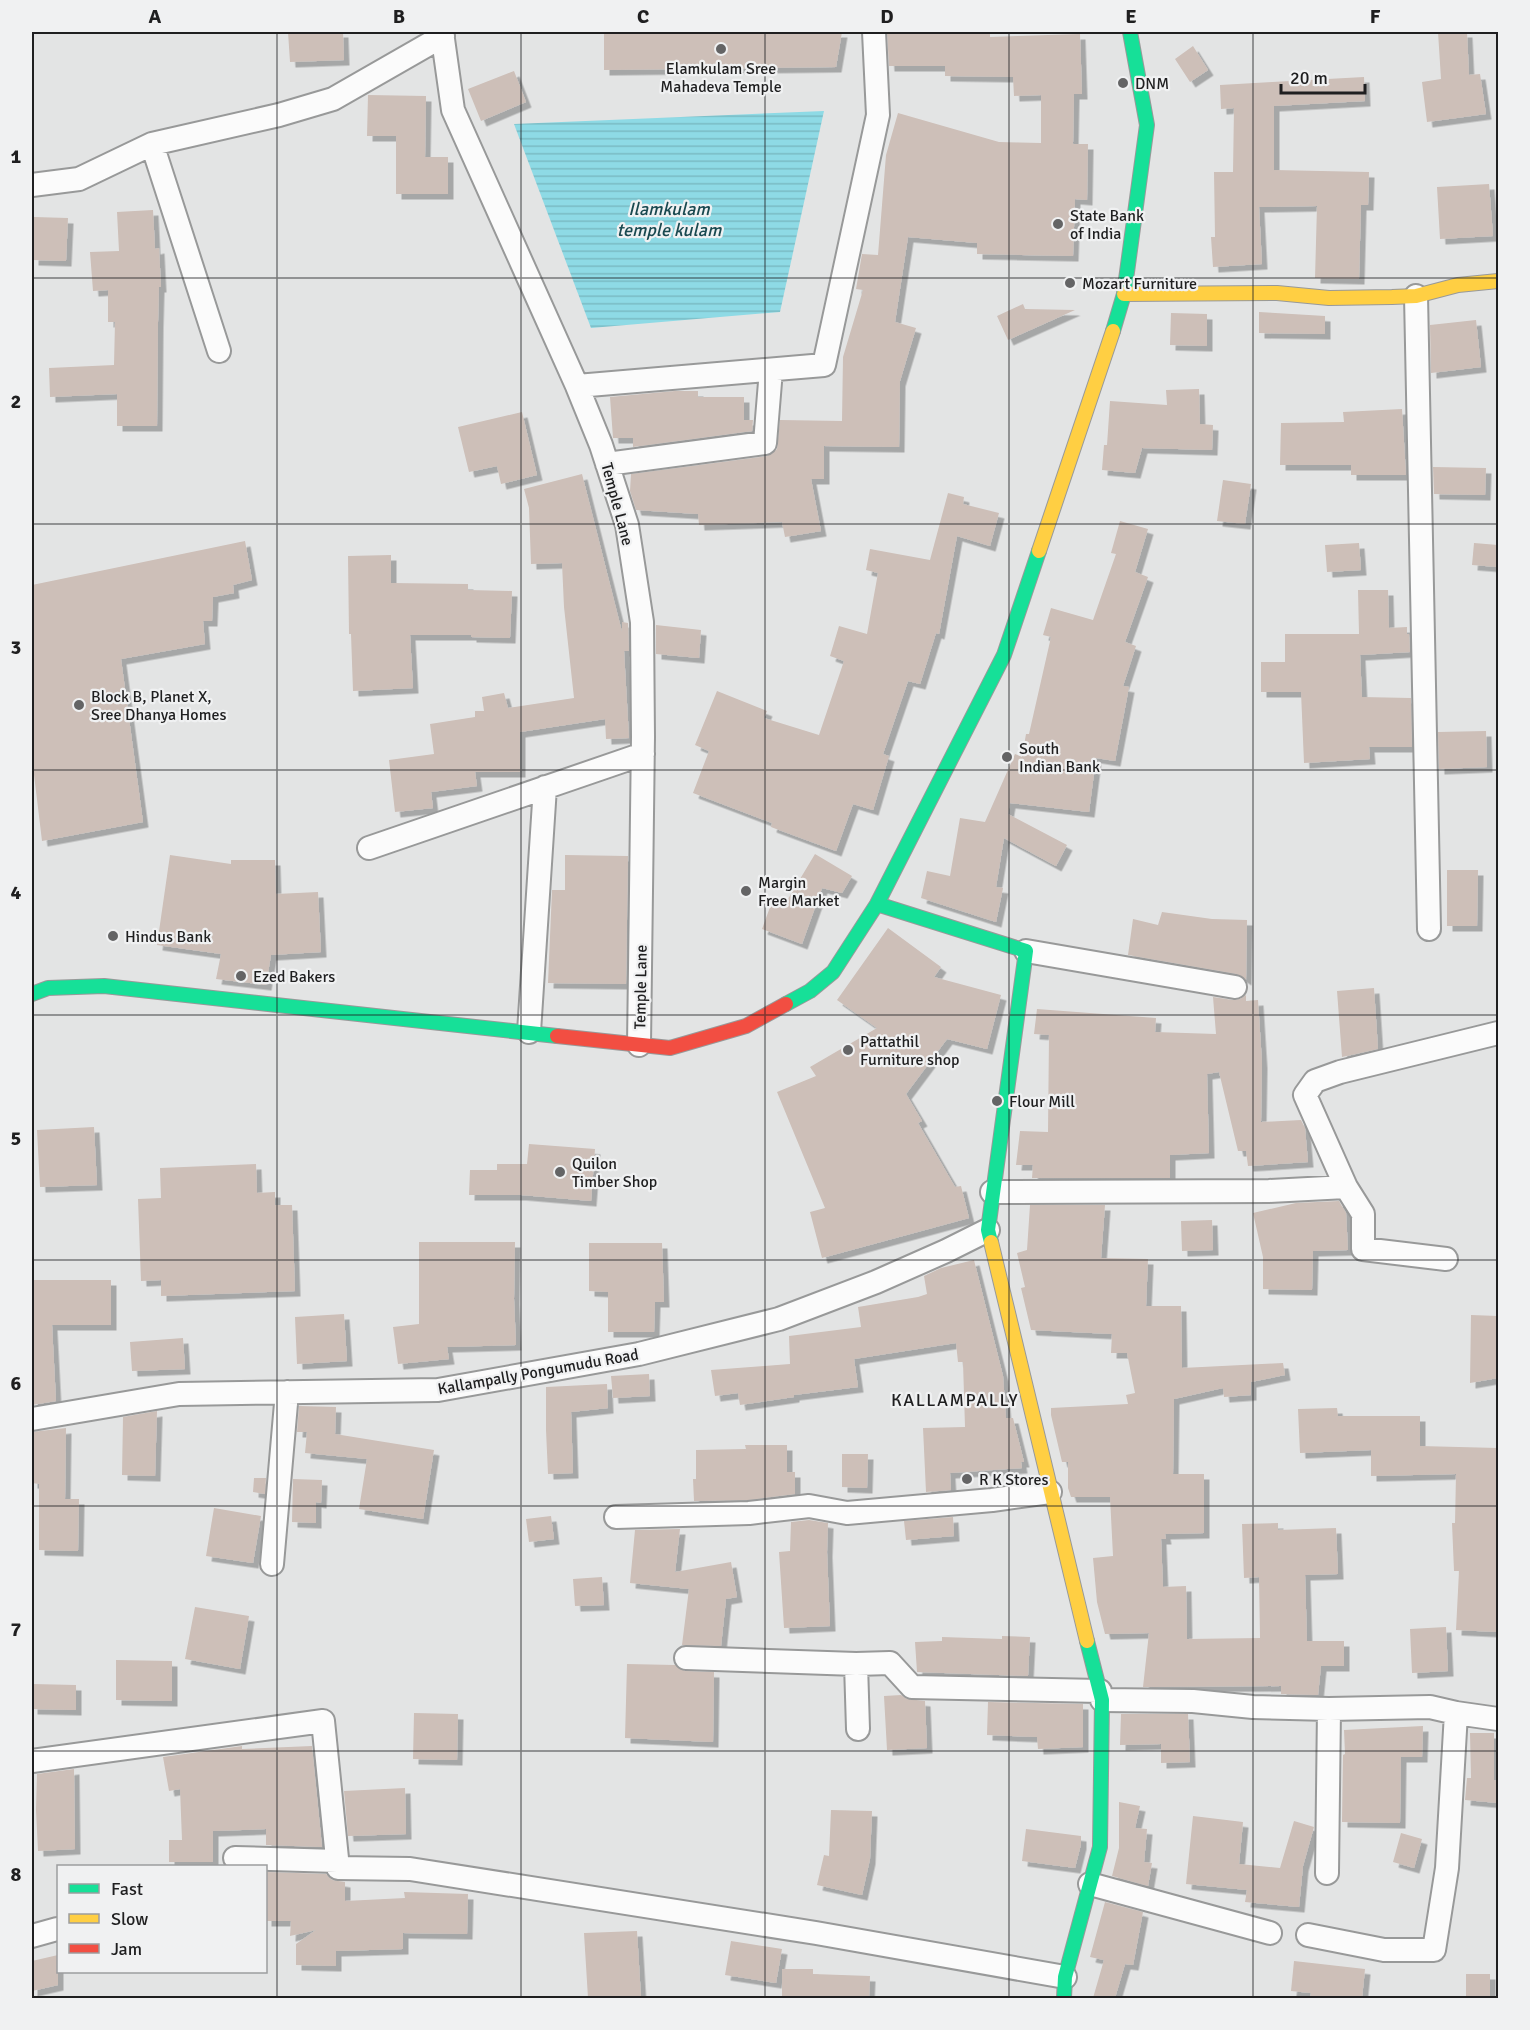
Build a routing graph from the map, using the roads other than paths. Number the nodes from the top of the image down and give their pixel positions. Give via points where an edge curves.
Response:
1 (874, 32) edge
2 (1130, 32) edge
3 (442, 34) edge
4 (152, 144) junction
5 (32, 186) edge
6 (1498, 281) edge
7 (1124, 294) junction
8 (1416, 296) junction
9 (219, 351) dead end
10 (771, 370) junction
11 (577, 386) junction
12 (607, 464) junction
13 (643, 754) junction
14 (545, 788) junction
15 (369, 848) dead end
16 (877, 904) junction
17 (1429, 929) dead end
18 (1026, 951) junction
19 (1235, 987) dead end
20 (32, 994) edge
21 (529, 1032) junction
22 (1498, 1033) edge
23 (639, 1045) junction
24 (1346, 1187) junction
25 (992, 1192) junction
26 (988, 1230) junction
27 (1446, 1259) dead end
28 (287, 1392) junction
29 (32, 1419) edge
30 (1050, 1492) junction
31 (616, 1517) dead end
32 (272, 1564) dead end
33 (686, 1658) dead end
34 (856, 1664) junction
35 (1101, 1695) junction
36 (1329, 1709) junction
37 (1456, 1713) junction
38 (1498, 1719) edge
39 (858, 1729) dead end
40 (32, 1761) edge
41 (235, 1858) dead end
42 (337, 1861) junction
43 (1327, 1873) dead end
44 (1090, 1884) junction
45 (57, 1929) dead end
46 (1270, 1933) dead end
47 (1308, 1935) dead end
48 (32, 1936) edge
49 (1065, 1988) edge

1 - 10 street via 878,115 824,365
2 - 7 main road via 1147,125
3 - 4 street via 333,99 279,116
3 - 11 street, Temple Lane via 453,110
4 - 5 street via 79,179
4 - 9 street
6 - 8 main road via 1458,285
7 - 8 main road
7 - 16 main road via 1004,655
8 - 17 street
10 - 11 street
10 - 12 street via 765,443
11 - 12 street, Temple Lane
12 - 13 street, Temple Lane via 627,525 642,622
13 - 14 street
13 - 23 street, Temple Lane
14 - 15 street
14 - 21 street
16 - 18 main road
16 - 23 main road via 833,972 810,991 746,1026 670,1048
18 - 19 street
18 - 25 main road
20 - 21 main road via 48,988 104,986
21 - 23 main road
22 - 24 street via 1315,1081 1305,1095
24 - 25 street
24 - 27 street via 1362,1214 1363,1249
25 - 26 main road
26 - 28 street, Kallampally Pongumudu Road via 876,1282 779,1319 639,1354 438,1389
26 - 30 main road
28 - 29 street, Kallampally Pongumudu Road via 179,1394
28 - 32 street
30 - 31 street via 847,1513 809,1506 749,1514
30 - 35 main road
33 - 34 street
34 - 35 street via 890,1663 912,1687
34 - 39 street
35 - 36 street
35 - 44 main road via 1100,1847
36 - 37 street via 1430,1707
36 - 43 street
37 - 38 street
37 - 47 street via 1447,1868 1434,1950 1384,1950
40 - 42 street via 323,1721
41 - 42 street
42 - 49 street via 338,1868 410,1869 816,1932
44 - 46 street
44 - 49 main road
45 - 48 street

